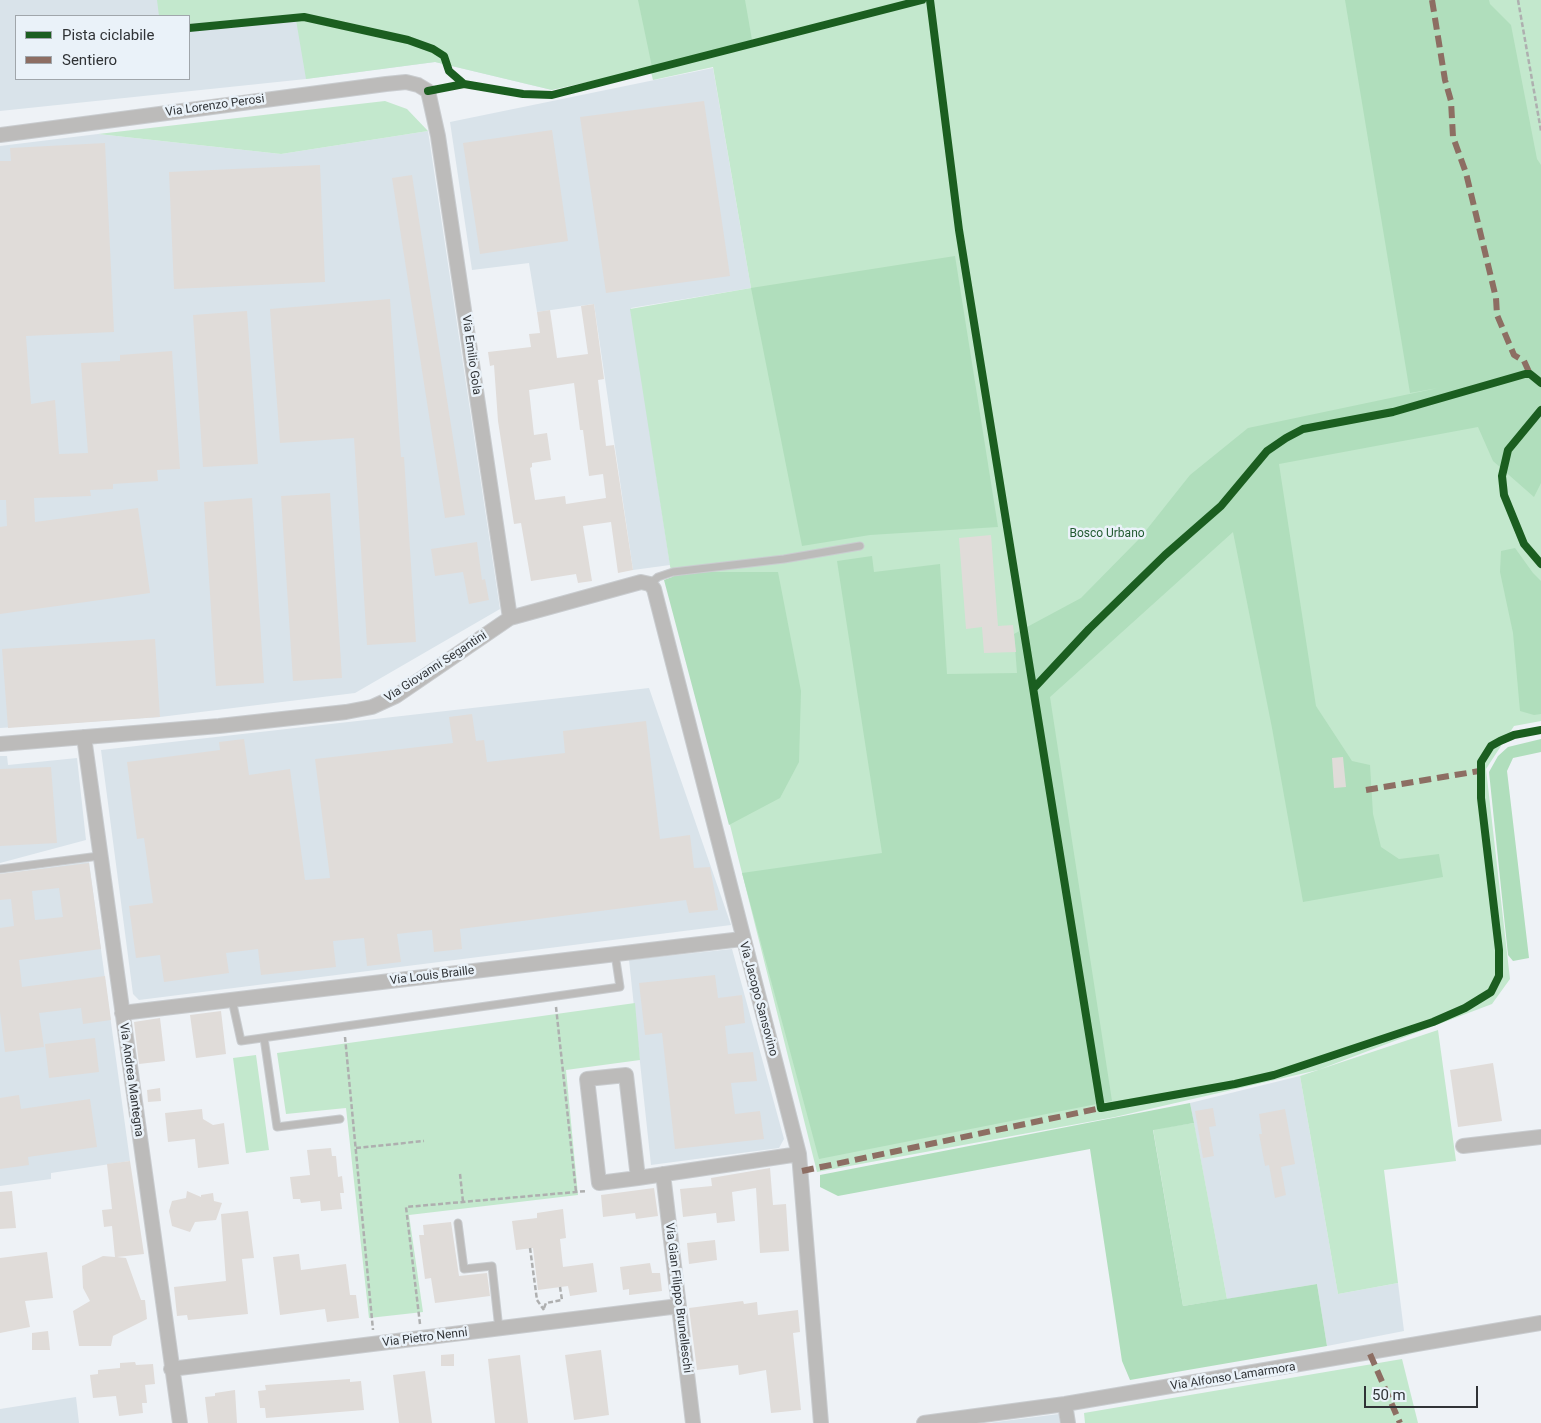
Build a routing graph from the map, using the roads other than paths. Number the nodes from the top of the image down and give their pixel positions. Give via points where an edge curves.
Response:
1 (428, 91) joint
2 (0, 135) edge
3 (860, 546) dead end
4 (650, 584) junction
5 (510, 618) junction
6 (84, 737) junction
7 (0, 744) edge
8 (99, 856) junction
9 (0, 869) edge
10 (742, 939) junction
11 (615, 954) junction
12 (232, 1000) junction
13 (122, 1013) junction
14 (264, 1038) junction
15 (340, 1119) dead end
16 (1541, 1137) edge
17 (1463, 1146) dead end
18 (798, 1154) junction
19 (663, 1174) junction
20 (638, 1178) junction
21 (458, 1223) dead end
22 (679, 1306) junction
23 (1541, 1323) edge
24 (499, 1329) junction
25 (171, 1369) junction
26 (1066, 1404) junction
27 (180, 1423) edge
28 (693, 1423) edge
29 (821, 1423) edge
30 (924, 1423) edge
31 (1068, 1423) edge

1 - 2 street, Via Lorenzo Perosi via 406,82 386,84
1 - 5 street, Via Emilio Gola via 438,136
3 - 4 lane, Via Giovanni Segantini via 673,572 658,576
4 - 5 street, Via Giovanni Segantini via 641,582
4 - 10 street, Via Jacopo Sansovino via 654,589
5 - 6 street, Via Giovanni Segantini via 396,696 372,707 218,726
6 - 7 street, Via Giovanni Segantini
6 - 8 street, Via Andrea Mantegna
8 - 9 lane
8 - 13 street, Via Andrea Mantegna
10 - 11 street, Via Louis Braille
10 - 18 street, Via Jacopo Sansovino
11 - 12 street, Via Louis Braille
11 - 14 lane via 620,987
12 - 13 street, Via Louis Braille
12 - 14 lane via 241,1041
13 - 25 street, Via Andrea Mantegna
14 - 15 lane via 277,1127
16 - 17 street
18 - 19 street
18 - 29 street, Via Jacopo Sansovino
19 - 20 street
19 - 22 street, Via Gian Filippo Brunelleschi
20 - 20 street via 598,1182 587,1079 626,1075
21 - 24 lane via 464,1269 492,1266
22 - 24 street, Via Pietro Nenni
22 - 28 street, Via Gian Filippo Brunelleschi
23 - 26 street, Via Alfonso Lamarmora
24 - 25 street, Via Pietro Nenni
25 - 27 street, Via Andrea Mantegna
26 - 30 street, Via Alfonso Lamarmora
26 - 31 street

